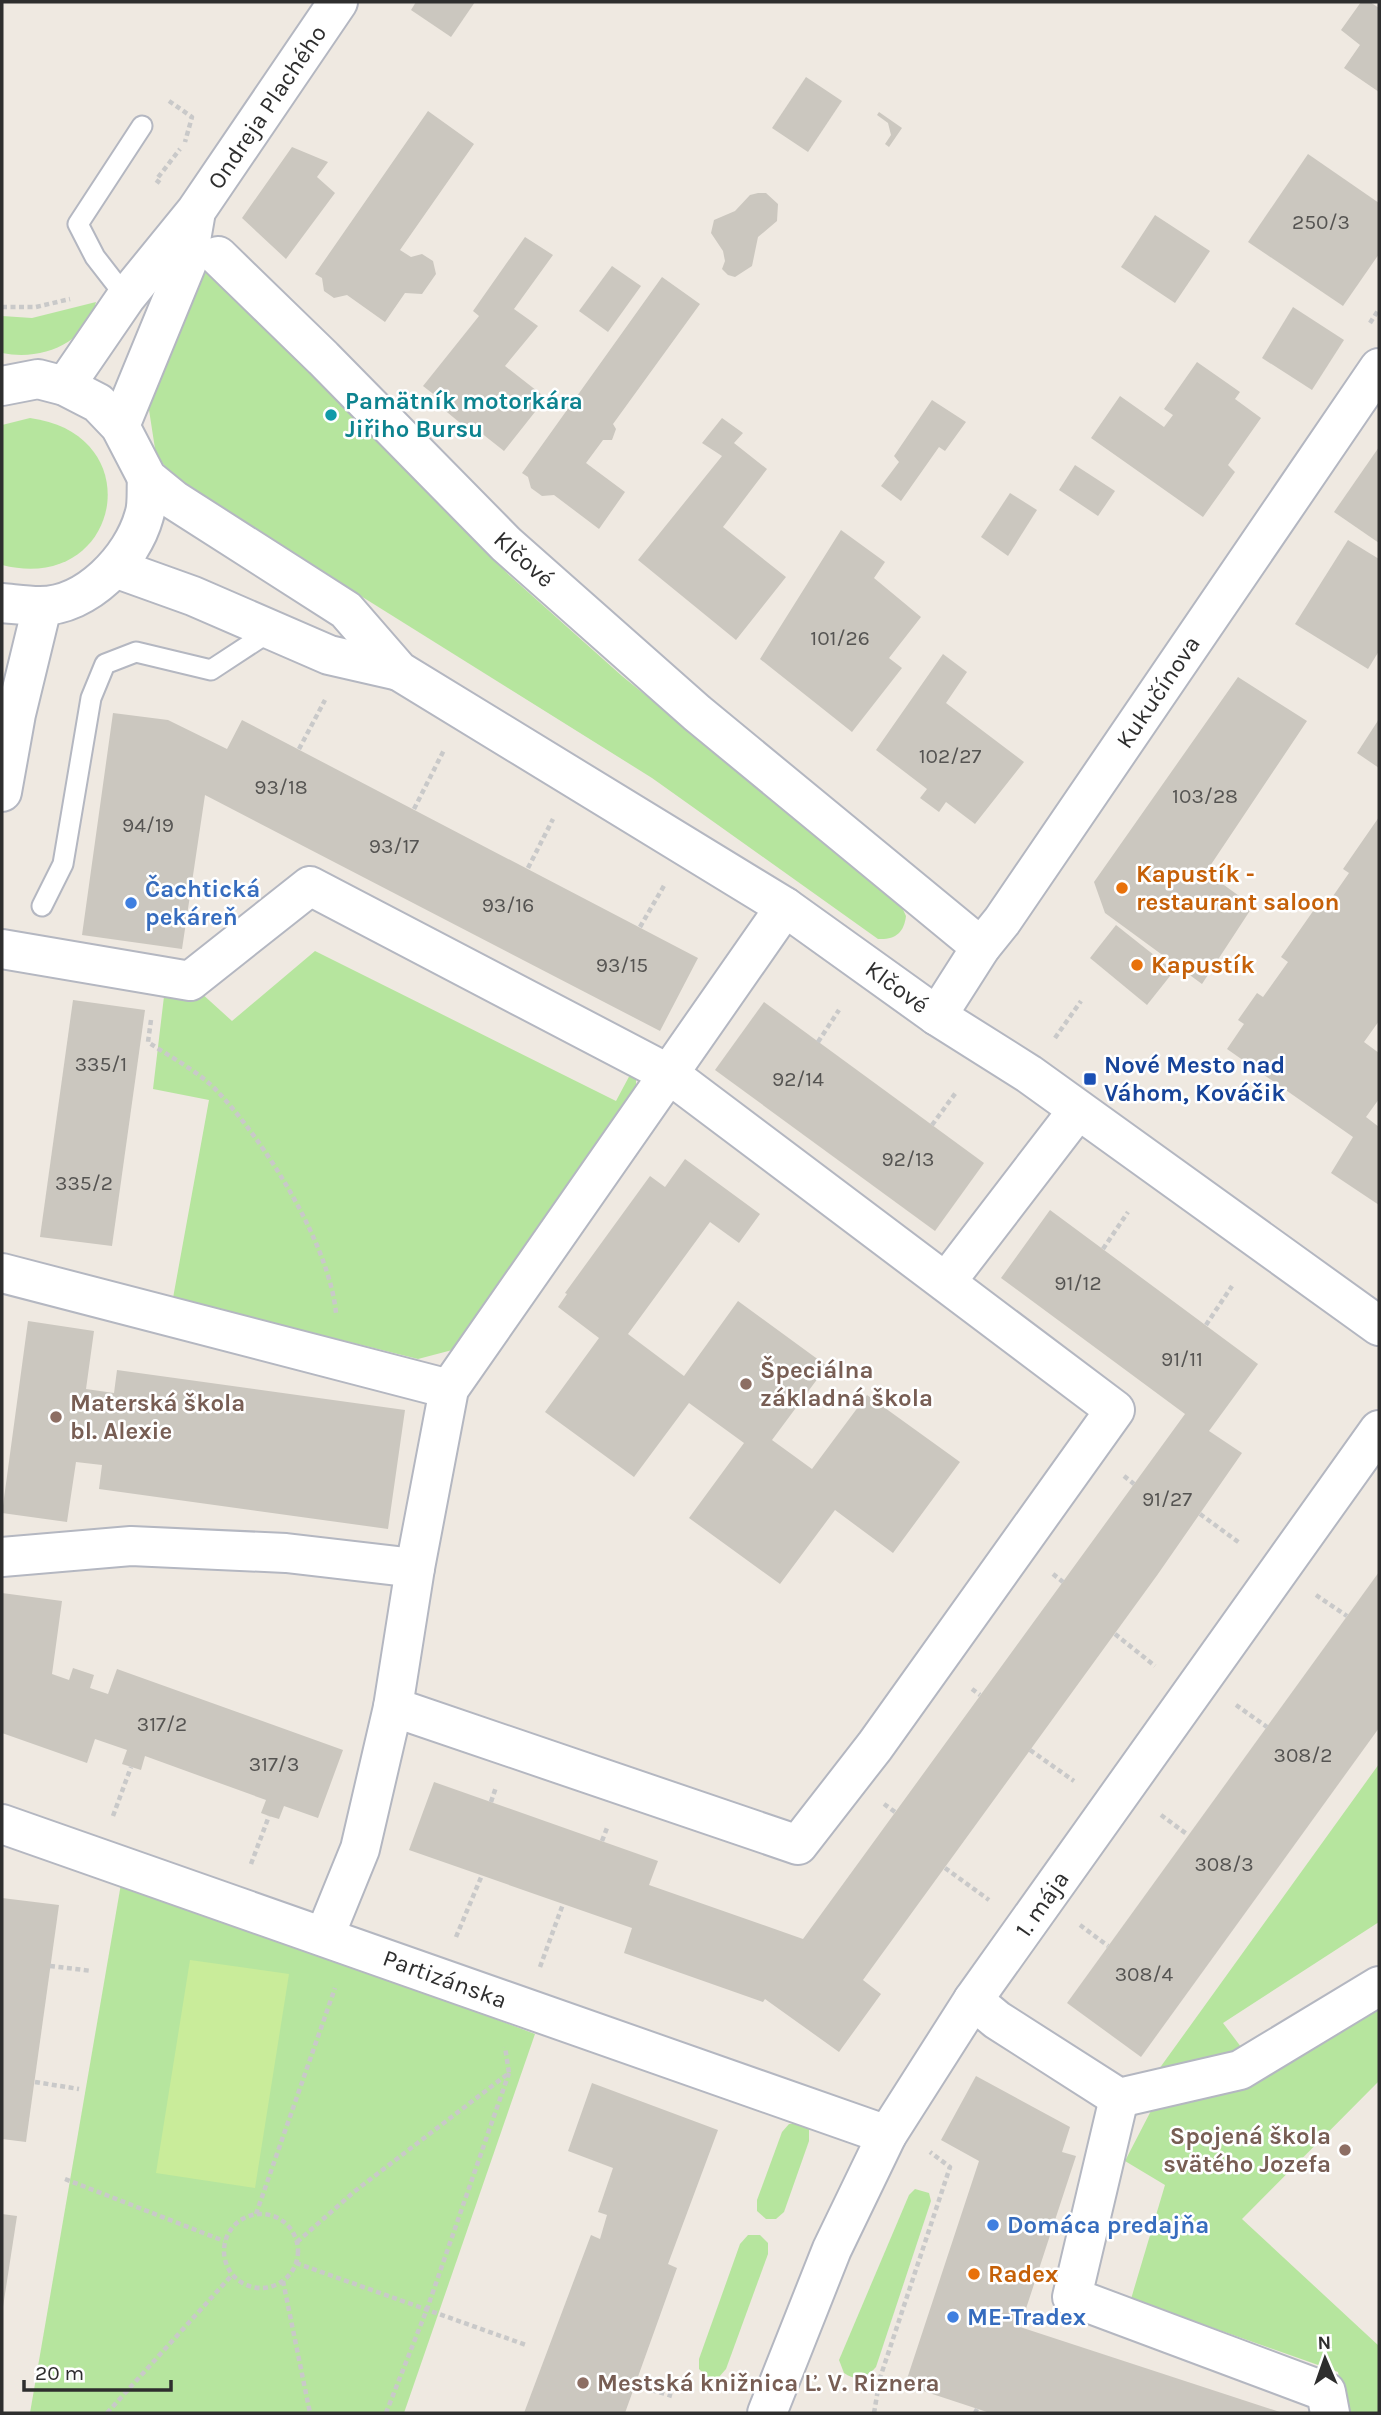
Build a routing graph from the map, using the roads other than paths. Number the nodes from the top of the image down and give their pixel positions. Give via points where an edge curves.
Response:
1 (338, 2) edge
2 (142, 125) dead end
3 (196, 211) junction
4 (218, 256) dead end
5 (126, 297) junction
6 (1379, 368) edge
7 (3, 383) edge
8 (65, 386) junction
9 (120, 426) junction
10 (147, 478) junction
11 (115, 568) junction
12 (2, 603) edge
13 (42, 607) junction
14 (272, 630) junction
15 (399, 671) junction
16 (2, 792) edge
17 (42, 906) dead end
18 (785, 907) junction
19 (981, 947) junction
20 (2, 948) edge
21 (937, 1016) junction
22 (669, 1074) junction
23 (1078, 1110) junction
24 (2, 1273) edge
25 (946, 1282) junction
26 (1379, 1326) edge
27 (449, 1390) junction
28 (1379, 1430) edge
29 (2, 1558) edge
30 (415, 1568) junction
31 (393, 1707) junction
32 (2, 1824) edge
33 (337, 1940) junction
34 (1379, 1986) edge
35 (973, 2000) junction
36 (1119, 2098) junction
37 (887, 2135) junction
38 (767, 2413) edge
39 (1330, 2413) edge

1 - 3 street, Ondreja Plachého
2 - 5 lane via 78,225 95,257
3 - 5 street, Ondreja Plachého
3 - 9 street, Ondreja Plachého via 187,263
4 - 19 street, Klčové via 506,544 697,713
5 - 8 street, Ondreja Plachého
6 - 19 street, Kukučínova
7 - 8 street, Klčové via 38,379
8 - 9 street, Klčové via 98,403
9 - 10 street, Klčové
10 - 11 street via 145,514 134,544
10 - 15 street, Klčové via 346,610
11 - 13 street via 87,592
11 - 14 street, Klčové
12 - 13 street
13 - 16 street
14 - 15 street, Klčové via 329,655
14 - 17 lane via 211,670 136,652 105,664 91,698 63,864
15 - 18 street, Klčové
18 - 21 street, Klčové
18 - 22 street
19 - 21 street, Kukučínova
20 - 22 street via 190,981 310,886
21 - 23 street, Klčové
22 - 25 street
22 - 27 street
23 - 25 street
23 - 26 street, Klčové
24 - 27 street
25 - 31 street via 1115,1410 875,1746 798,1845
27 - 30 street
28 - 35 street, 1. mája
29 - 30 street via 131,1546 286,1553
30 - 31 street
31 - 33 street
32 - 33 street, Partizánska
33 - 37 street, Partizánska
34 - 36 street via 1240,2070
35 - 36 street
35 - 37 street, 1. mája
36 - 39 street via 1072,2297 1326,2392
37 - 38 street, 1. mája via 832,2249

